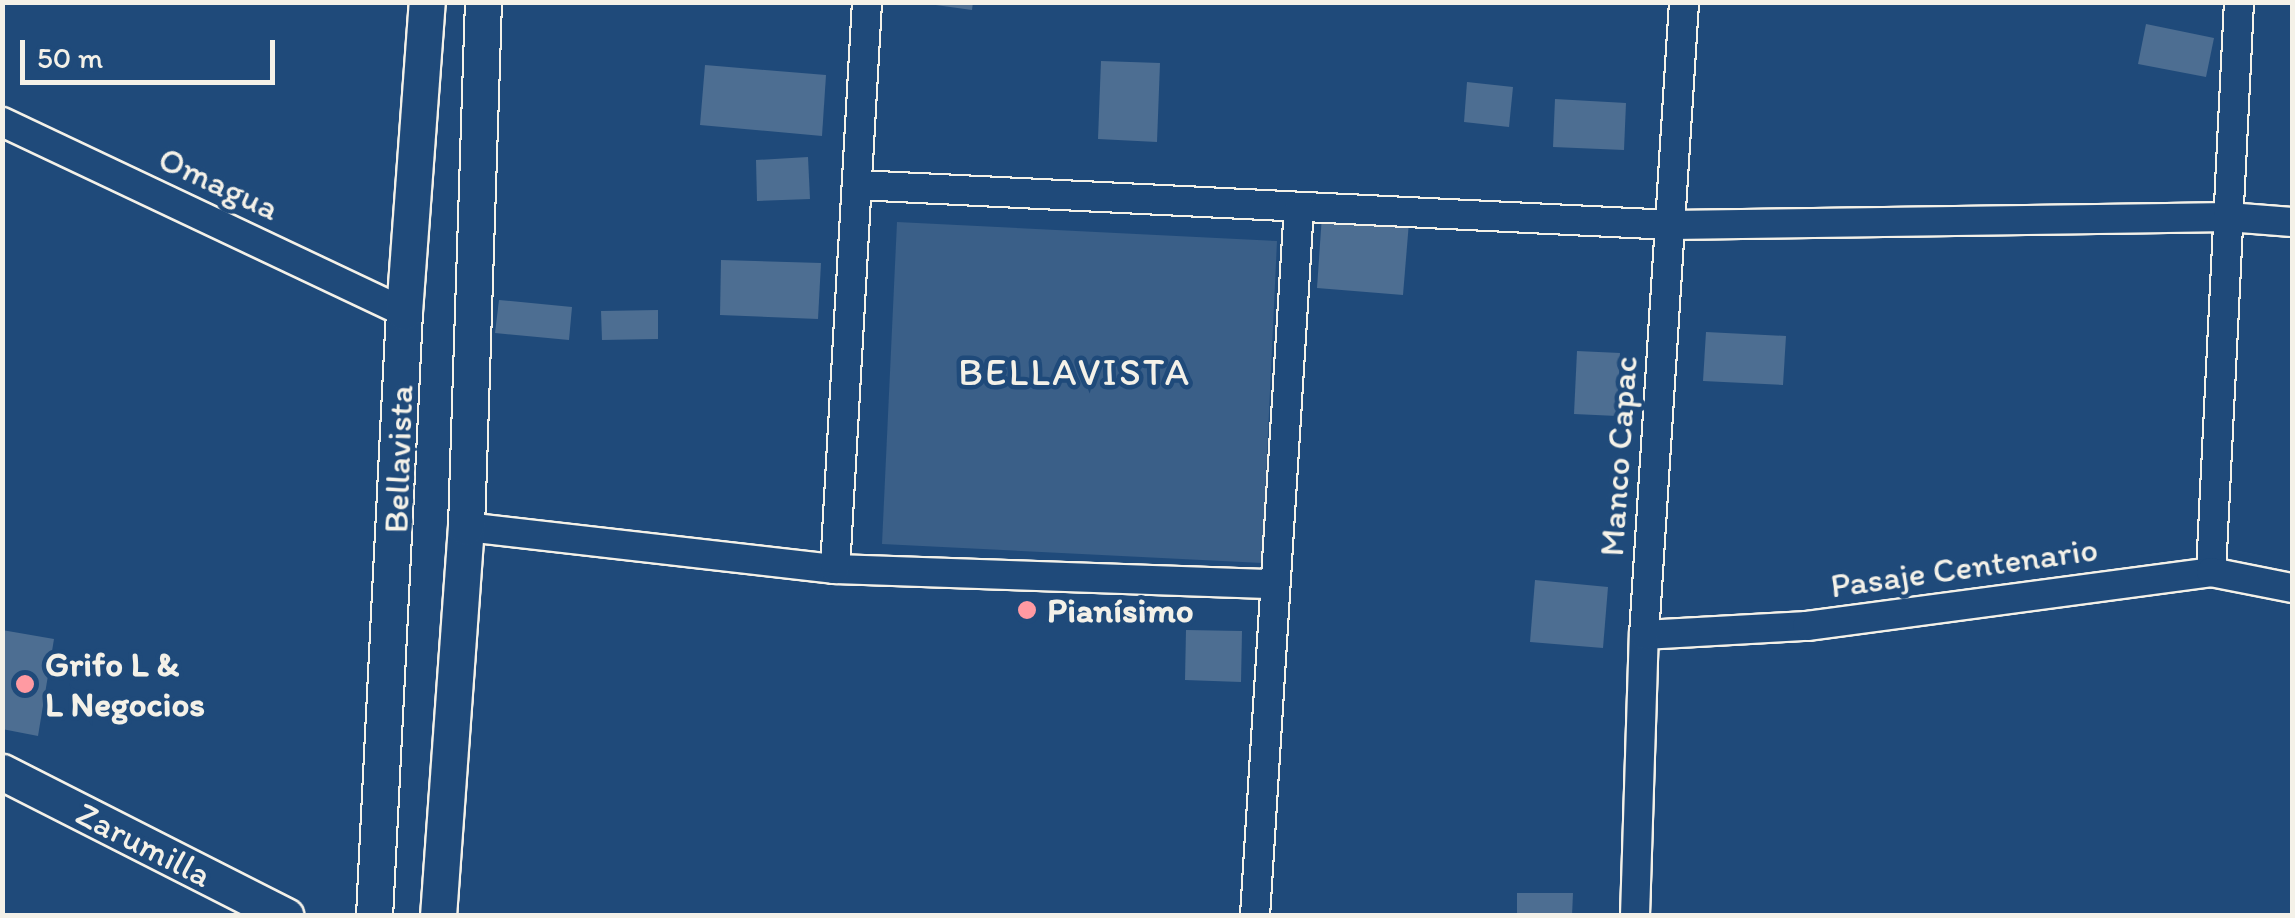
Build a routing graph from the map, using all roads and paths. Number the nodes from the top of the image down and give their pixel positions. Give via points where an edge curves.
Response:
1 (426, 2) edge
2 (483, 2) edge
3 (867, 2) edge
4 (1684, 2) edge
5 (2239, 2) edge
6 (2, 122) edge
7 (858, 185) junction
8 (1299, 207) junction
9 (2228, 217) junction
10 (2292, 222) edge
11 (1671, 225) junction
12 (404, 312) junction
13 (466, 526) junction
14 (835, 570) junction
15 (2211, 572) junction
16 (1275, 584) junction
17 (2292, 588) edge
18 (1644, 635) junction
19 (2, 772) edge
20 (286, 916) edge
21 (374, 916) edge
22 (438, 916) edge
23 (1255, 916) edge
24 (1635, 916) edge

1 - 12 street, Bellavista
2 - 13 street, Bellavista
3 - 7 street
4 - 11 street, Manco Capac
5 - 9 street
6 - 12 street, Omagua
7 - 8 street
7 - 14 street
8 - 11 street
8 - 16 street
9 - 10 street
9 - 11 street
9 - 15 street
11 - 18 street, Manco Capac
12 - 21 street, Bellavista
13 - 14 street
13 - 22 street, Bellavista
14 - 16 street
15 - 17 street, Pasaje Centenario
15 - 18 street, Pasaje Centenario via 1807,626
16 - 23 street
18 - 24 street, Manco Capac
19 - 20 street, Zarumilla

